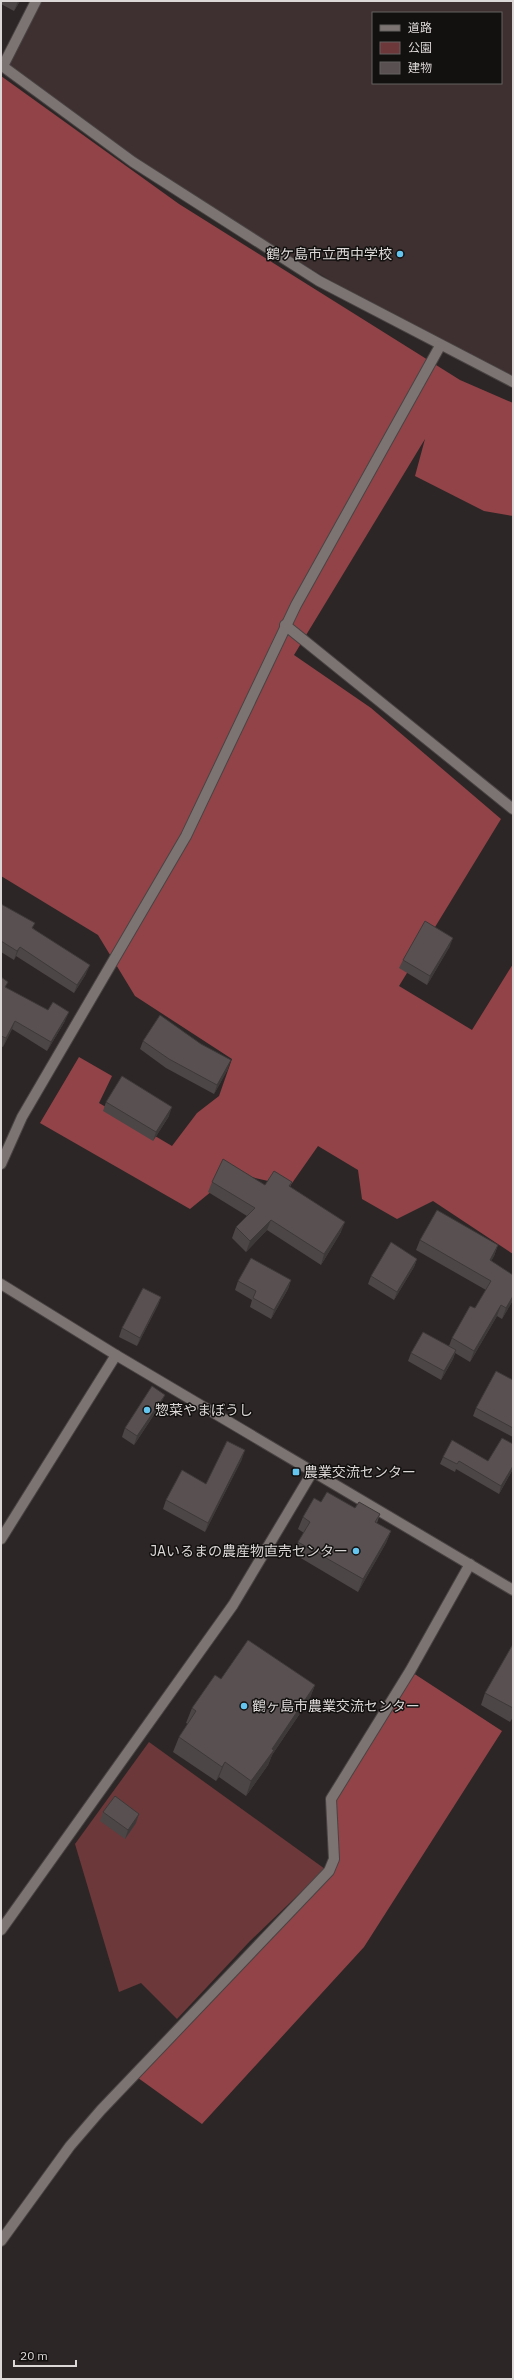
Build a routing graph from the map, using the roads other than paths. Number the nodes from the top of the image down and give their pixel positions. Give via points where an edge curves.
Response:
1 (36, 1) edge
2 (2, 66) edge
3 (440, 346) junction
4 (513, 382) edge
5 (285, 625) junction
6 (513, 809) edge
7 (1, 1164) edge
8 (1, 1284) edge
9 (116, 1355) junction
10 (314, 1471) junction
11 (1, 1539) edge
12 (470, 1564) junction
13 (513, 1590) edge
14 (1, 1930) edge
15 (1, 2241) edge

1 - 2 street
2 - 3 street via 140,167 319,281
3 - 4 street
3 - 5 street
5 - 6 street
5 - 7 street via 186,836 22,1117
8 - 9 street
9 - 10 street
9 - 11 street
10 - 12 street
10 - 14 street via 233,1605
12 - 13 street
12 - 15 street via 410,1671 331,1800 334,1859 329,1871 101,2110 70,2146

